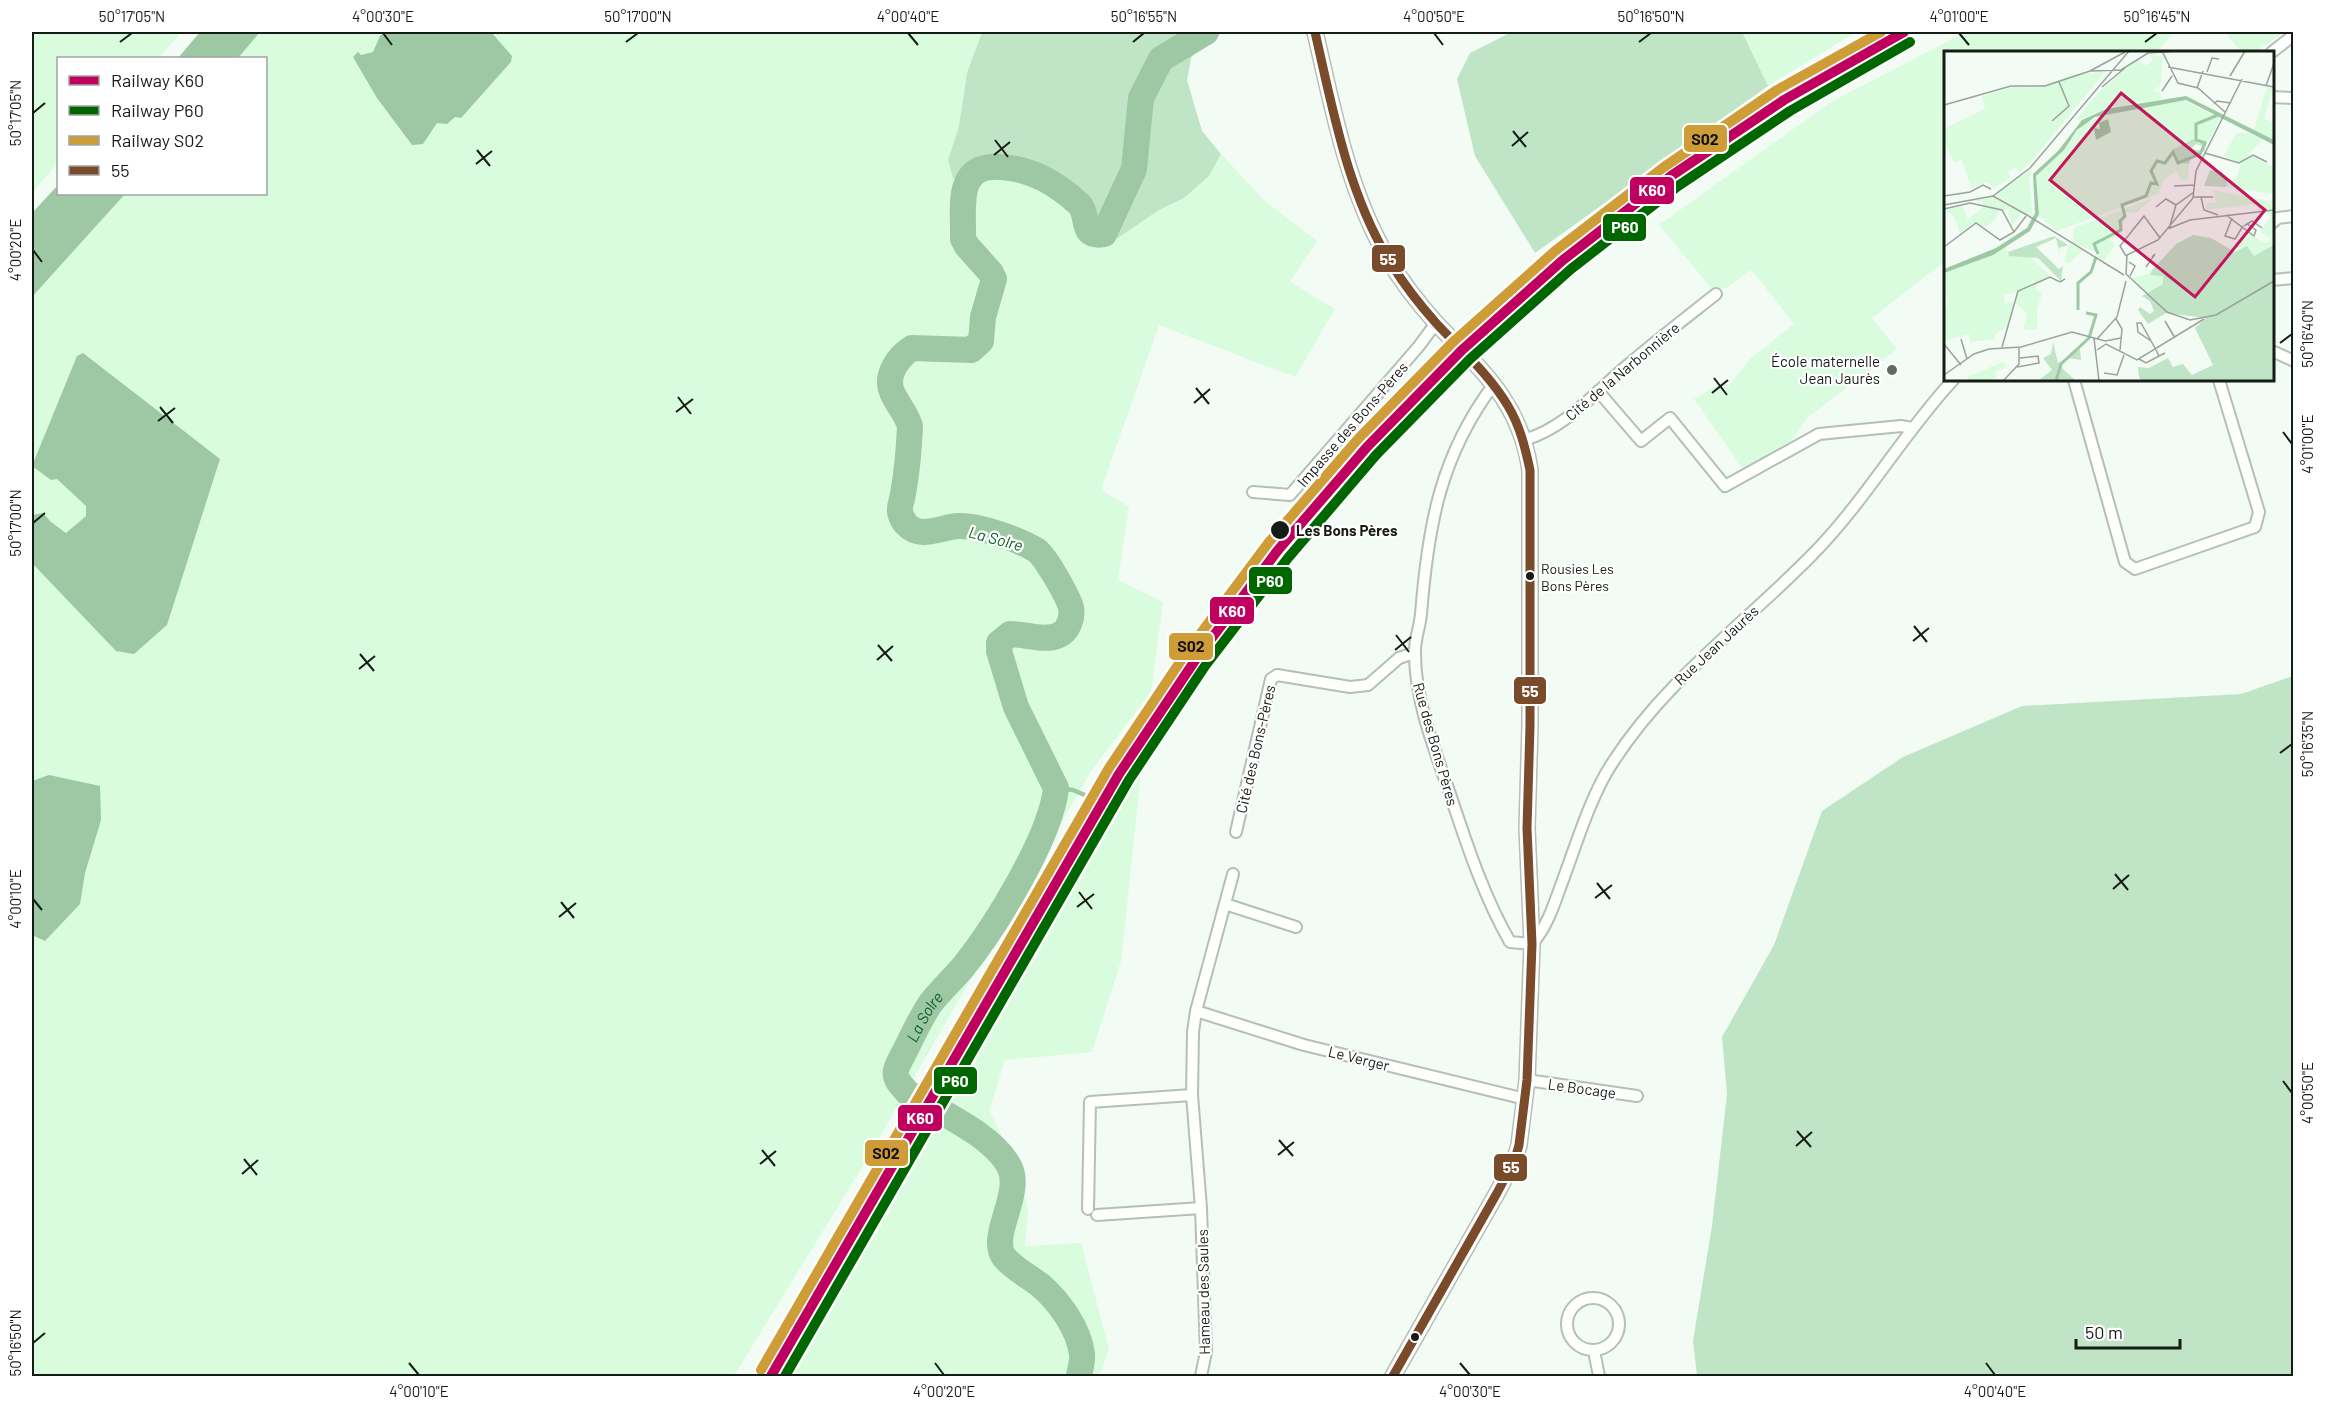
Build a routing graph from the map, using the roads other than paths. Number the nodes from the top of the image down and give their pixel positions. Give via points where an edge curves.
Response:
1 (1315, 32) edge
2 (2294, 35) edge
3 (2273, 51) edge
4 (2274, 97) edge
5 (2294, 98) edge
6 (2294, 216) edge
7 (2274, 221) edge
8 (2294, 278) edge
9 (2274, 280) edge
10 (1716, 294) dead end
11 (1436, 323) junction
12 (2274, 352) edge
13 (2294, 362) edge
14 (1952, 381) edge
15 (2074, 381) edge
16 (2219, 381) edge
17 (1494, 384) junction
18 (1598, 391) junction
19 (1912, 428) junction
20 (1524, 440) junction
21 (1253, 492) dead end
22 (1414, 653) junction
23 (1236, 832) dead end
24 (1233, 874) dead end
25 (1225, 904) junction
26 (1296, 927) dead end
27 (1532, 944) junction
28 (1196, 1011) junction
29 (1527, 1080) junction
30 (1192, 1095) junction
31 (1637, 1096) dead end
32 (1525, 1099) junction
33 (1200, 1208) junction
34 (1594, 1351) junction
35 (1201, 1377) edge
36 (1393, 1377) edge
37 (1599, 1377) edge

1 - 11 street via 1338,129 1374,234 1407,288
2 - 3 street
4 - 5 street
6 - 7 street
8 - 9 street
10 - 18 street, Cité de la Narbonnière
11 - 17 street
11 - 21 street, Impasse des Bons-Pères via 1290,495
12 - 13 street
14 - 19 street, Rue Jean Jaurès
15 - 16 street via 2125,562 2135,568 2254,527 2259,512
17 - 20 street
17 - 22 street, Rue des Bons Pères via 1466,425 1442,483
18 - 19 street via 1641,441 1670,418 1725,486 1819,434
18 - 20 street, Cité de la Narbonnière via 1554,427
19 - 27 street, Rue Jean Jaurès via 1812,555 1671,687 1626,743 1611,764 1552,910
20 - 27 street via 1531,502 1527,828
22 - 23 street, Cité des Bons-Pères via 1399,658 1368,685 1350,687 1277,675 1271,679
22 - 27 street, Rue des Bons Pères via 1438,760 1496,917 1510,942
24 - 25 street
25 - 26 street
25 - 28 street
27 - 29 street
28 - 30 street
28 - 32 street, Le Verger via 1304,1045
29 - 31 street, Le Bocage
29 - 32 street
30 - 33 street
30 - 33 street via 1090,1102 1092,1212
32 - 36 street via 1515,1159
33 - 35 street, Hameau des Saules via 1206,1352
34 - 34 street via 1615,1339 1620,1323 1608,1302 1593,1297 1572,1307 1567,1329 1572,1340
34 - 37 street

